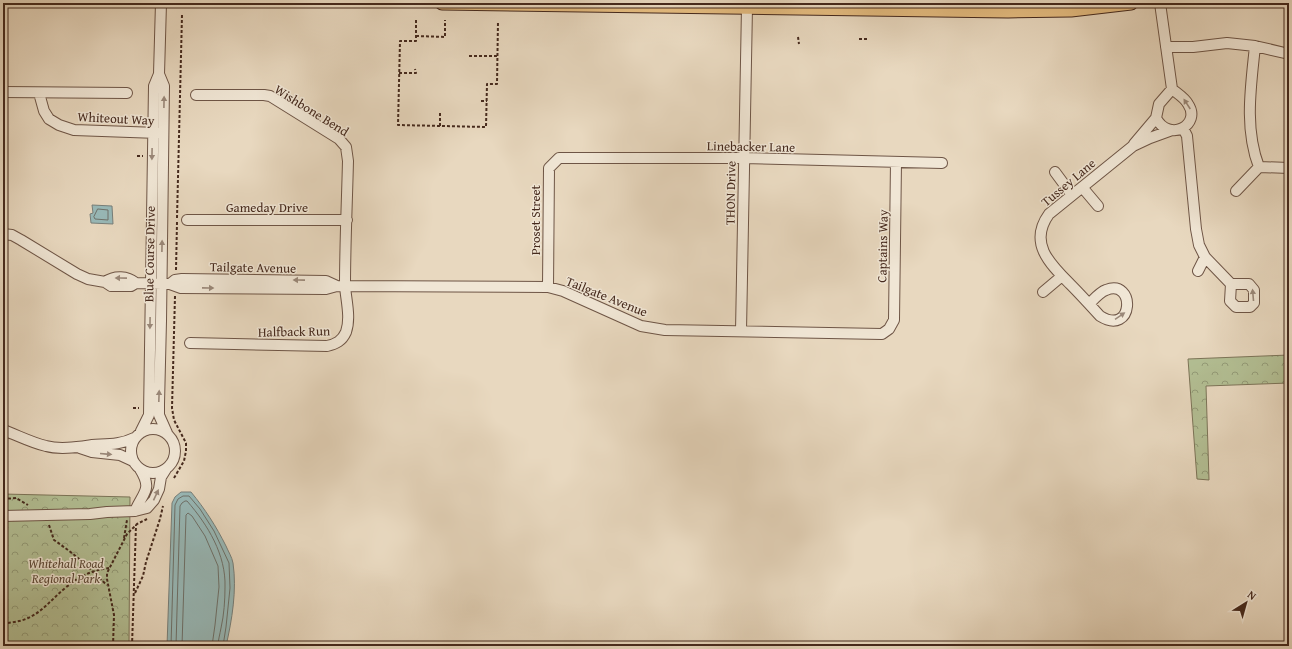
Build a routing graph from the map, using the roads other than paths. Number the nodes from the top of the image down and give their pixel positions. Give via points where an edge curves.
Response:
1 (161, 3) edge
2 (442, 3) edge
3 (1131, 3) edge
4 (1160, 3) edge
5 (674, 5) edge
6 (747, 7) junction
7 (1254, 46) junction
8 (1166, 47) junction
9 (1289, 54) edge
10 (159, 74) junction
11 (1172, 89) junction
12 (3, 92) edge
13 (39, 93) junction
14 (127, 93) dead end
15 (196, 95) dead end
16 (1156, 118) junction
17 (1183, 128) junction
18 (1172, 130) junction
19 (153, 133) junction
20 (164, 133) junction
21 (1132, 146) junction
22 (559, 158) joint
23 (743, 158) junction
24 (896, 162) junction
25 (942, 163) dead end
26 (1259, 167) junction
27 (1289, 168) edge
28 (1055, 172) dead end
29 (1082, 187) junction
30 (1236, 191) dead end
31 (1072, 195) junction
32 (1098, 206) dead end
33 (187, 220) dead end
34 (347, 220) junction
35 (3, 234) edge
36 (1205, 257) junction
37 (1198, 271) dead end
38 (1062, 276) junction
39 (151, 284) junction
40 (166, 284) junction
41 (1231, 284) dead end
42 (341, 286) junction
43 (548, 287) junction
44 (1043, 292) dead end
45 (1089, 304) dead end
46 (889, 329) joint
47 (741, 331) junction
48 (190, 344) dead end
49 (3, 430) edge
50 (167, 433) junction
51 (138, 435) junction
52 (78, 447) junction
53 (133, 461) junction
54 (140, 469) junction
55 (166, 469) junction
56 (128, 511) junction
57 (3, 516) edge

1 - 10 street, Blue Course Drive
2 - 5 main road
3 - 6 main road via 1054,10
4 - 8 street
5 - 6 main road
6 - 23 street, THON Drive
7 - 8 street via 1227,43
7 - 9 street
7 - 26 street via 1250,130
8 - 11 street
10 - 19 street, Blue Course Drive via 154,86
20 -> 10 street, Blue Course Drive via 164,86
11 - 16 street via 1159,104
17 -> 11 street via 1190,119 1191,109
12 - 13 street, Whiteout Way
13 - 14 street, Whiteout Way
13 - 19 street, Whiteout Way via 49,119 59,125 74,130
15 - 34 street, Wishbone Bend via 270,96 339,139 348,153
16 - 18 street via 1162,126
16 - 21 street, Tussey Lane
17 - 18 street
17 - 36 street via 1187,136 1196,229 1199,245
18 - 21 street, Tussey Lane
19 - 20 street, Whiteout Way
19 -> 39 street, Blue Course Drive
40 -> 20 street, Blue Course Drive
21 - 29 street, Tussey Lane
22 - 23 street, Linebacker Lane
22 - 43 street, Proset Street via 549,168
23 - 24 street, Linebacker Lane
23 - 47 street, THON Drive
24 - 25 street, Linebacker Lane
24 - 46 street, Captains Way via 894,320
26 - 27 street
26 - 30 street
28 - 31 street
29 - 31 street, Tussey Lane
29 - 32 street
31 - 38 street, Tussey Lane via 1049,214 1041,228 1040,242 1045,256
33 - 34 street, Gameday Drive
34 - 42 street, Wishbone Bend
35 - 39 street via 21,240 88,279 105,282 111,286
36 - 37 street
36 - 41 street
38 - 44 street
38 - 45 street, Tussey Lane
39 - 40 street
39 -> 51 street, Blue Course Drive via 149,415
40 - 42 street, Tailgate Avenue via 182,279 326,281
50 -> 40 street, Blue Course Drive via 159,415
42 - 43 street, Tailgate Avenue
42 - 48 street, Halfback Run via 348,325 341,340 335,344
43 - 47 street, Tailgate Avenue via 563,291 641,326 665,330
46 - 47 street, Tailgate Avenue via 882,334
49 - 52 street via 47,446
50 - 51 street via 154,428
50 - 55 street, Blue Course Drive via 172,438 175,451 174,458
51 - 52 street via 122,443
51 - 53 street, Blue Course Drive via 130,446
52 -> 53 street via 92,452 120,455
53 - 54 street
54 - 55 street via 153,473
54 - 56 street via 146,479 146,491
56 -> 55 street, Blue Course Drive via 147,508 154,500
56 - 57 street

